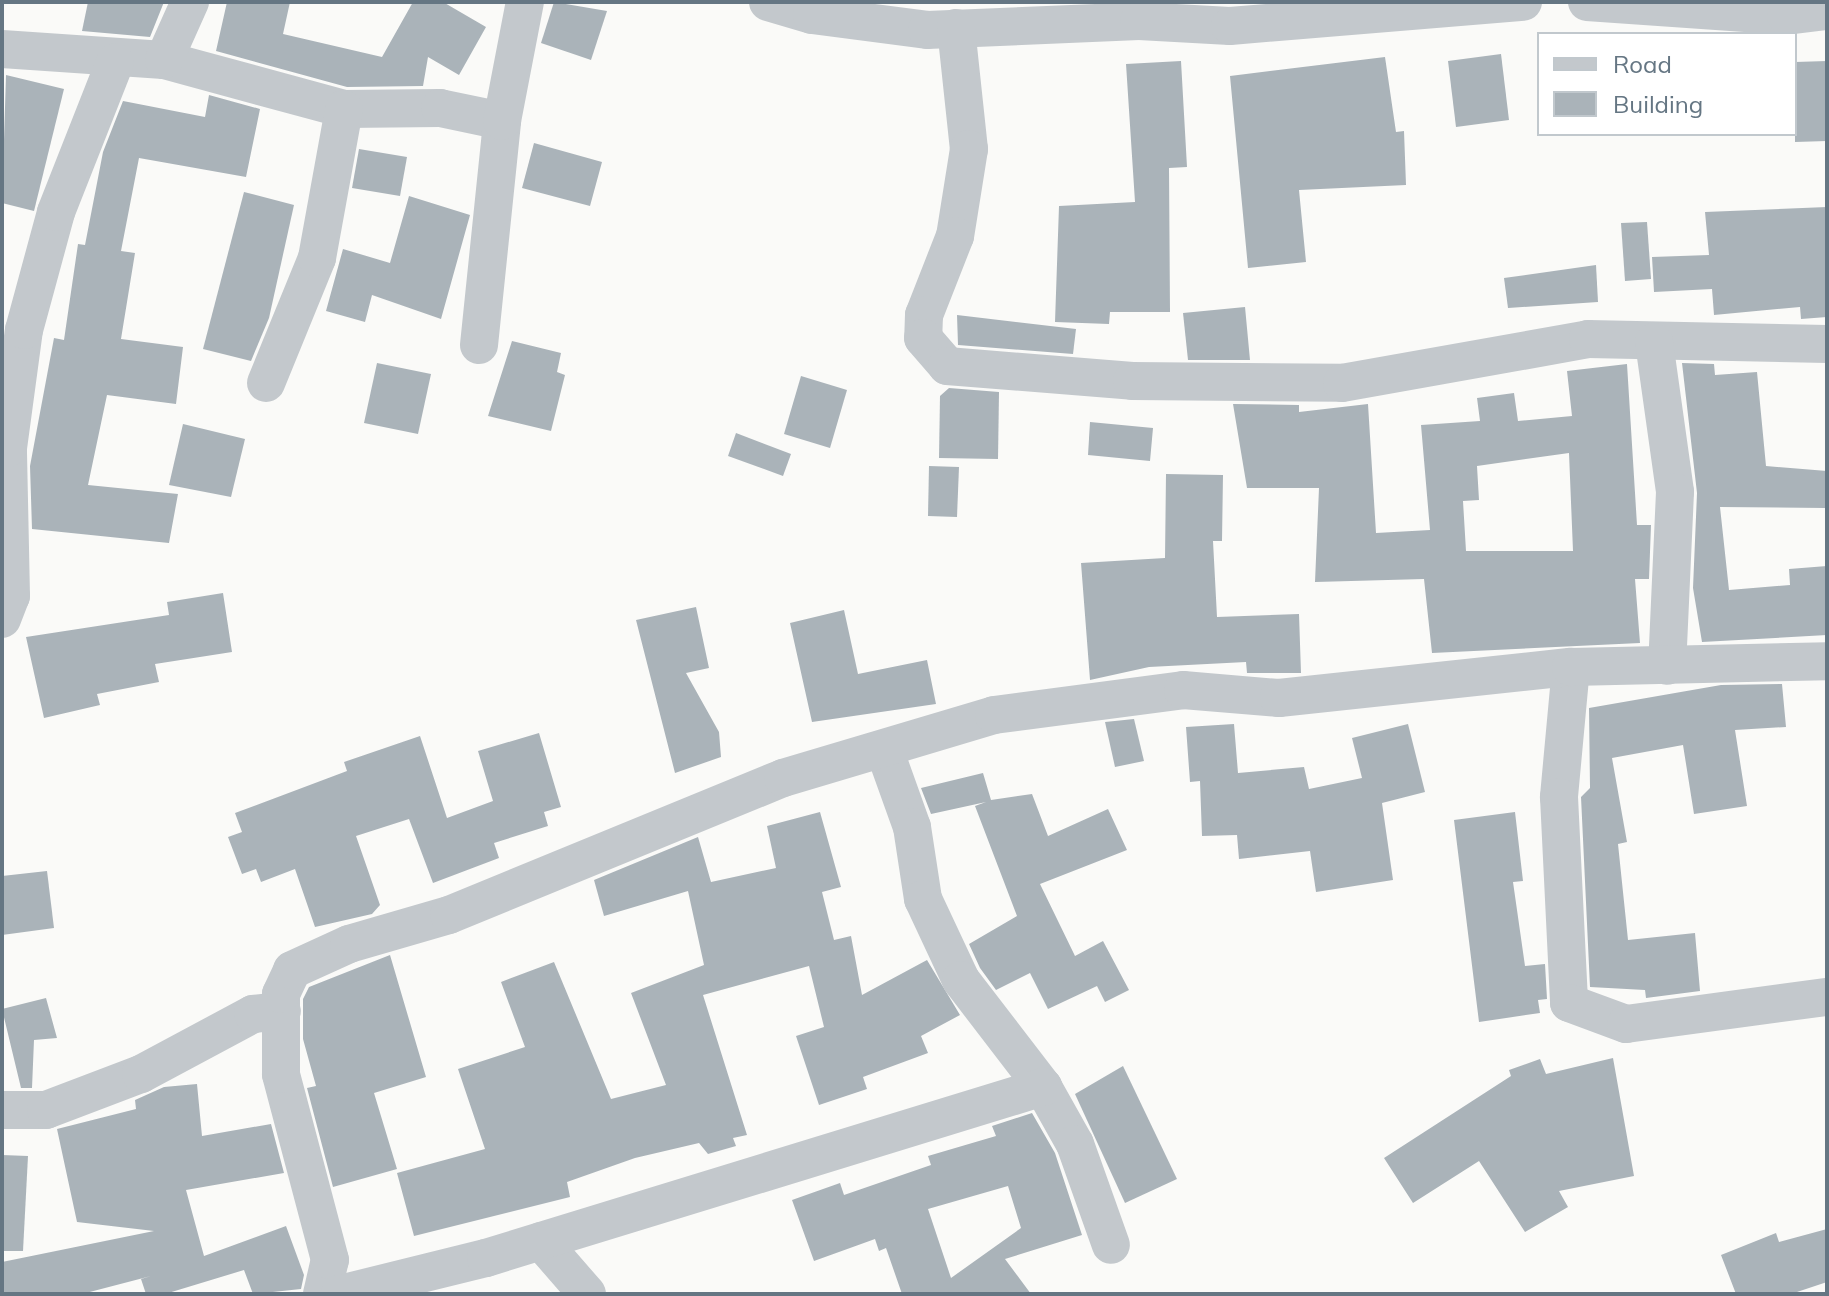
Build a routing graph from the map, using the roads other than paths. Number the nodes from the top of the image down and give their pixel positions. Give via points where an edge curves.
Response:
1 (190, 2) edge
2 (525, 2) edge
3 (768, 2) edge
4 (1523, 2) edge
5 (1587, 2) edge
6 (812, 9) edge
7 (1827, 11) edge
8 (1167, 12) edge
9 (956, 28) junction
10 (2, 49) edge
11 (164, 60) junction
12 (115, 62) junction
13 (344, 109) junction
14 (502, 121) junction
15 (1654, 342) junction
16 (1827, 344) edge
17 (479, 345) dead end
18 (266, 383) dead end
19 (2, 619) edge
20 (1827, 661) edge
21 (1667, 666) junction
22 (1571, 667) junction
23 (884, 749) junction
24 (1827, 997) edge
25 (282, 1011) junction
26 (1043, 1087) junction
27 (2, 1110) edge
28 (541, 1241) junction
29 (1111, 1245) dead end
30 (322, 1294) edge
31 (340, 1294) edge
32 (587, 1294) edge

1 - 11 street
2 - 14 street
3 - 6 street
4 - 8 street via 1230,26
5 - 7 street via 1786,16
6 - 9 street
8 - 9 street
9 - 15 street via 969,149 955,236 924,315 923,338 947,366 1132,381 1342,383 1547,344
10 - 12 street
11 - 12 street
11 - 13 street
12 - 19 street via 56,212 24,330 8,448 11,596
13 - 14 street via 440,108
13 - 18 street via 317,258
14 - 17 street
15 - 16 street
15 - 21 street via 1675,492
20 - 21 street
21 - 22 street
22 - 23 street via 1279,698 1183,690 1083,699 994,715
22 - 24 street via 1559,797 1569,1003 1626,1024
23 - 25 street via 769,783 449,915 349,944 292,970
23 - 26 street via 912,827 923,899 961,980
25 - 27 street via 253,1014 168,1062 46,1110
25 - 30 street via 281,1074 330,1260
26 - 28 street
26 - 29 street via 1075,1144
28 - 31 street
28 - 32 street

